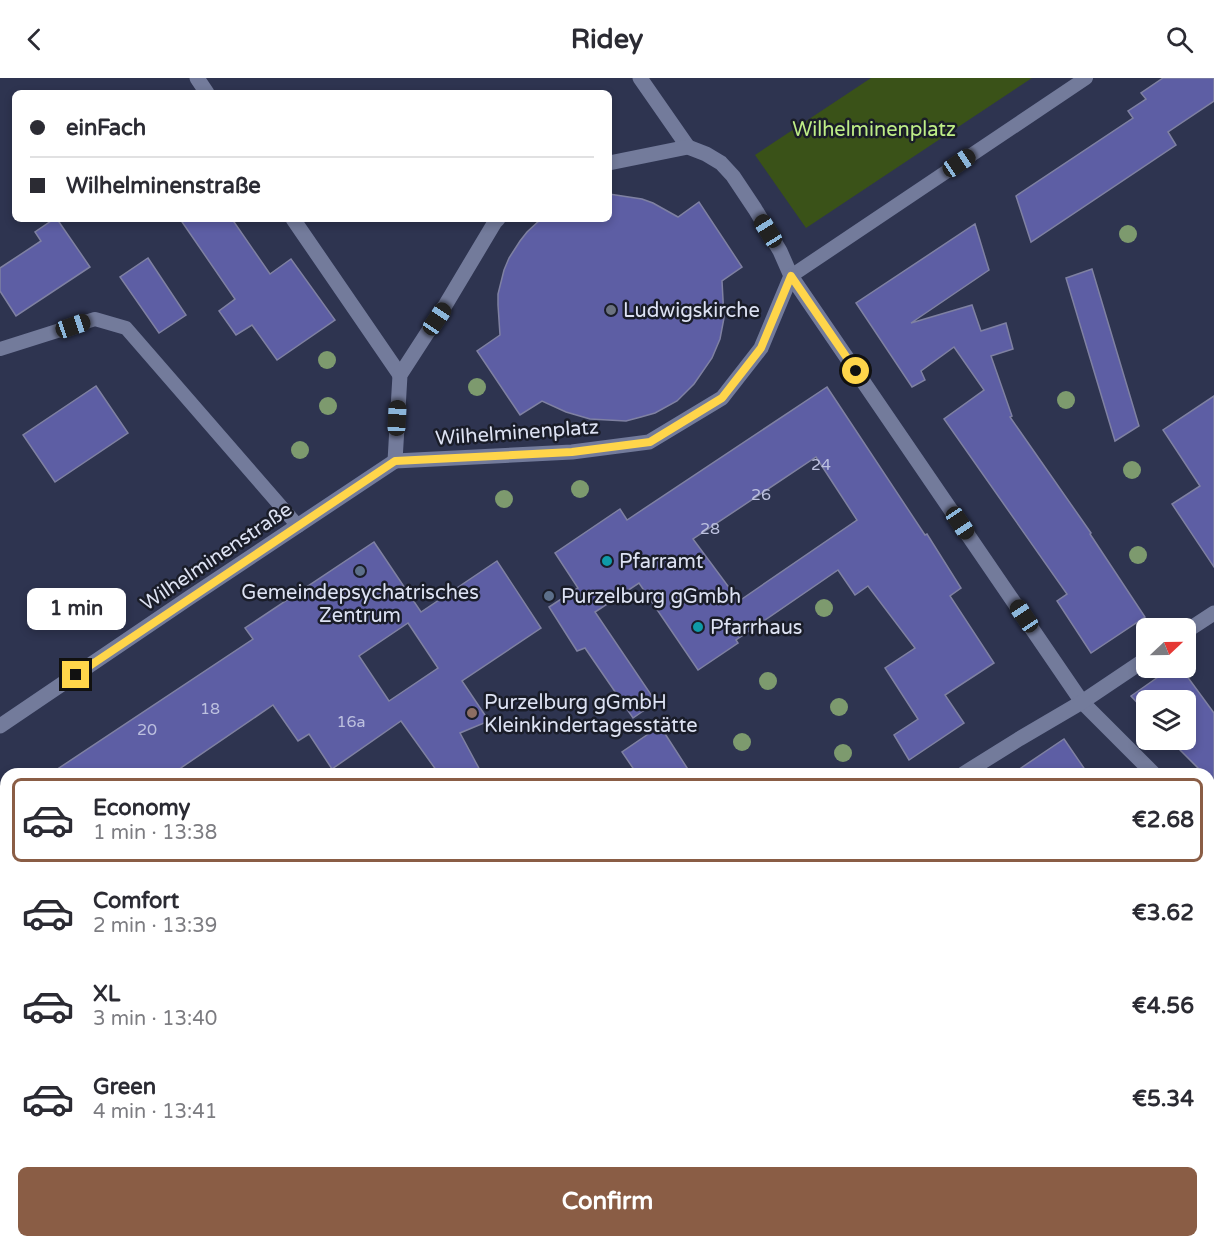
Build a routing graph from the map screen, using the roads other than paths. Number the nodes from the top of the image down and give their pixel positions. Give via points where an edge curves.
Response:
1 (640, 78) edge
2 (1086, 78) edge
3 (688, 147) junction
4 (612, 163) edge
5 (296, 222) edge
6 (495, 222) edge
7 (791, 276) junction
8 (0, 349) edge
9 (400, 375) junction
10 (395, 461) junction
11 (298, 526) junction
12 (1214, 613) edge
13 (1196, 625) edge
14 (1136, 666) edge
15 (1082, 702) junction
16 (0, 726) edge
17 (973, 768) edge
18 (1148, 768) edge

1 - 3 street
2 - 7 lane
3 - 4 street
3 - 7 street via 706,154 733,176 780,251
5 - 9 street
6 - 9 street
7 - 10 street, Wilhelminenplatz via 761,348 722,398 650,442 572,452
7 - 15 street
8 - 11 lane via 95,318 126,328
9 - 10 street
10 - 11 street, Wilhelminenstraße
11 - 16 street, Wilhelminenstraße
12 - 13 street
14 - 15 street
15 - 17 street
15 - 18 street

